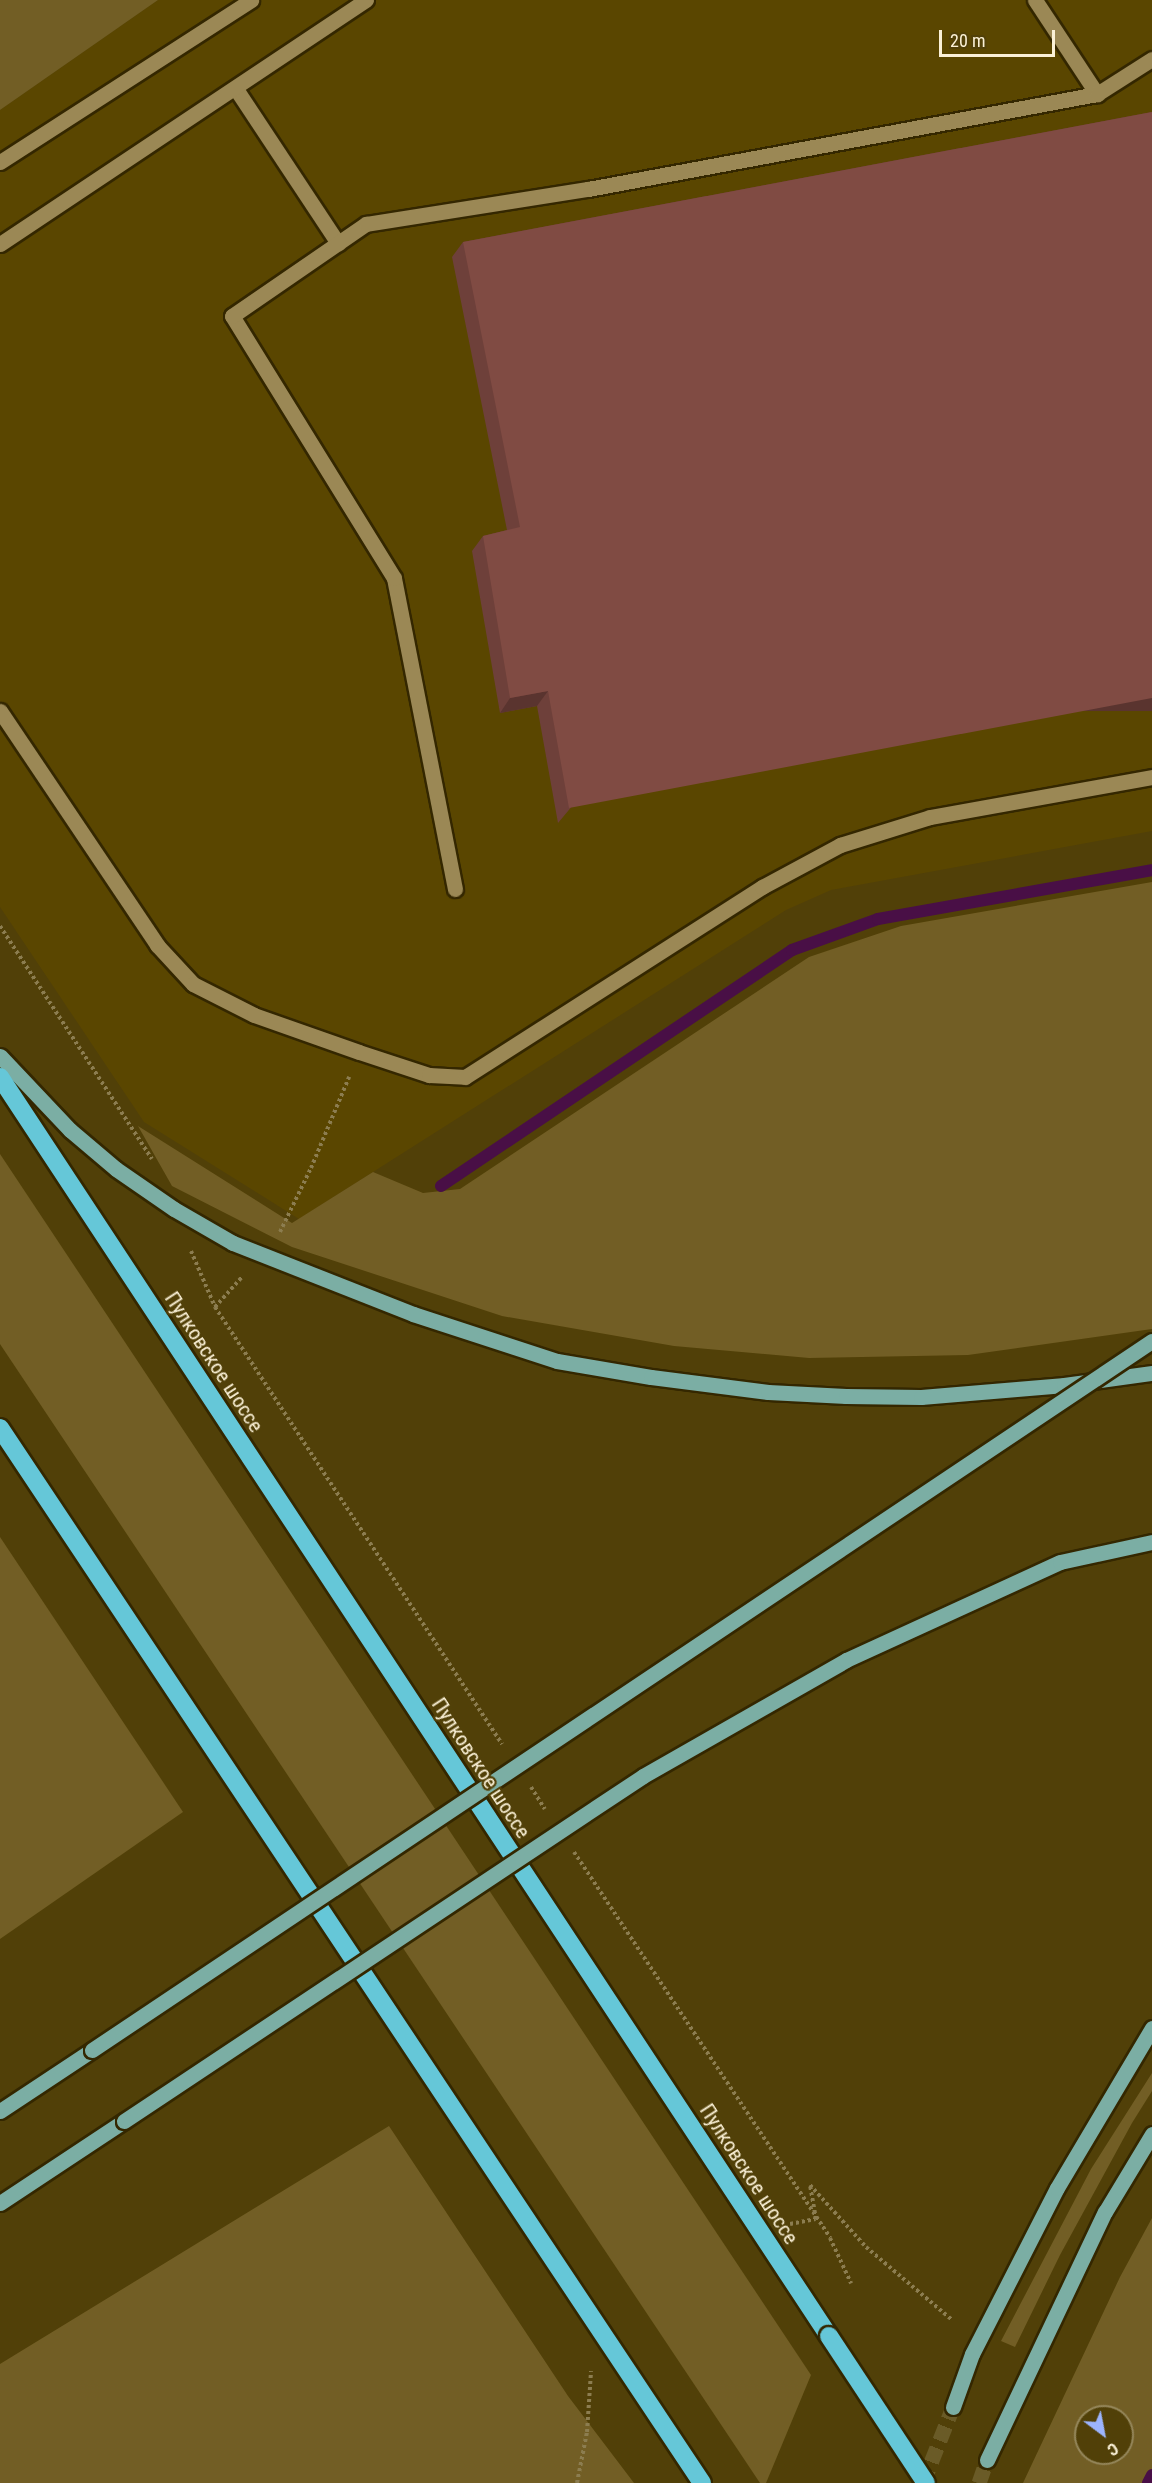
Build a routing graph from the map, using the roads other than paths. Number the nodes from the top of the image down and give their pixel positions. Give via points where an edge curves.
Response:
1 (251, 0) edge
2 (366, 0) edge
3 (1035, 0) edge
4 (1152, 59) edge
5 (236, 88) junction
6 (1097, 94) junction
7 (0, 162) edge
8 (338, 243) junction
9 (0, 244) edge
10 (0, 711) edge
11 (1152, 777) edge
12 (455, 889) dead end
13 (0, 1056) edge
14 (0, 1077) edge
15 (1152, 1341) edge
16 (1152, 1374) edge
17 (0, 1428) edge
18 (1152, 1542) edge
19 (1152, 2028) edge
20 (0, 2111) edge
21 (1152, 2134) edge
22 (0, 2203) edge
23 (952, 2407) tunnel mouth
24 (987, 2460) tunnel mouth
25 (702, 2483) edge
26 (926, 2483) edge

1 - 7 street
2 - 5 street
3 - 6 street
4 - 6 street
5 - 8 street
5 - 9 street
6 - 8 street via 588,189 366,224
8 - 12 street via 232,316 394,578
10 - 11 street via 157,945 193,984 254,1016 429,1075 465,1077 762,887 840,845 930,817
13 - 16 main road via 70,1130 116,1169 233,1244 332,1285 557,1361 768,1392 921,1397
14 - 26 highway, Пулковское шоссе, bridge
15 - 20 main road, bridge
17 - 25 highway
18 - 22 main road, bridge via 1060,1562 846,1660 643,1776
19 - 23 main road via 1057,2188 972,2354
21 - 24 main road via 1105,2212

